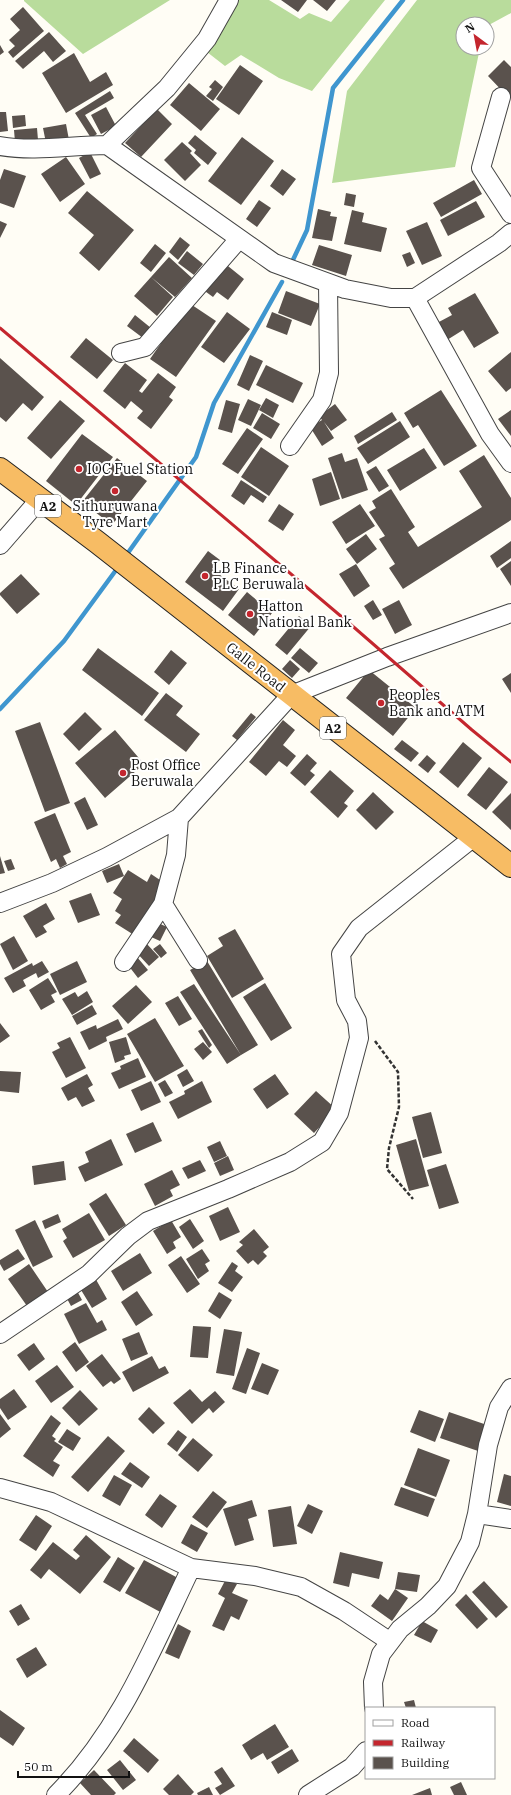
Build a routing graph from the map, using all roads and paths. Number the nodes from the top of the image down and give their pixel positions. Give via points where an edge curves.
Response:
1 (229, 0) edge
2 (501, 97) dead end
3 (107, 145) junction
4 (0, 146) edge
5 (511, 214) edge
6 (511, 232) edge
7 (240, 239) junction
8 (328, 283) junction
9 (415, 298) junction
10 (121, 353) dead end
11 (290, 446) dead end
12 (511, 463) edge
13 (0, 469) edge
14 (40, 499) junction
15 (0, 545) edge
16 (511, 613) edge
17 (291, 695) junction
18 (179, 818) junction
19 (474, 837) junction
20 (511, 866) edge
21 (0, 903) edge
22 (163, 904) junction
23 (198, 960) dead end
24 (124, 962) dead end
25 (357, 1022) junction
26 (413, 1199) dead end
27 (0, 1334) edge
28 (511, 1388) edge
29 (0, 1488) edge
30 (477, 1514) junction
31 (511, 1519) edge
32 (191, 1568) junction
33 (389, 1641) junction
34 (374, 1707) edge
35 (365, 1752) edge
36 (56, 1795) edge
37 (308, 1795) edge

1 - 3 street via 207,39 167,88
2 - 5 street via 480,168
3 - 4 street via 18,149
3 - 7 street
6 - 9 street via 499,243
7 - 8 street via 274,263
7 - 10 street via 145,347
8 - 9 street via 391,298
8 - 11 street via 329,373 322,400
9 - 12 street via 490,434
13 - 14 highway, Galle Road / A2
14 - 15 street
14 - 17 highway, Galle Road / A2
16 - 17 street via 387,657
17 - 18 street
17 - 19 highway, Galle Road / A2
18 - 21 street via 107,857 52,883
18 - 22 street via 176,855
19 - 20 highway, Galle Road / A2
19 - 25 street via 359,928 341,954 346,1000
22 - 23 street
22 - 24 street
25 - 26 path via 382,1047 398,1072 399,1107 389,1148 387,1169
25 - 27 street via 360,1038 339,1113 322,1142 290,1162 148,1221 128,1236 89,1274
28 - 30 street via 498,1407 488,1445
29 - 32 street via 51,1502
30 - 31 street
30 - 33 street via 470,1542 447,1586
32 - 33 street via 255,1576 301,1588 344,1611
32 - 36 street via 115,1722 75,1776
33 - 34 street via 375,1672
35 - 37 street via 352,1767

